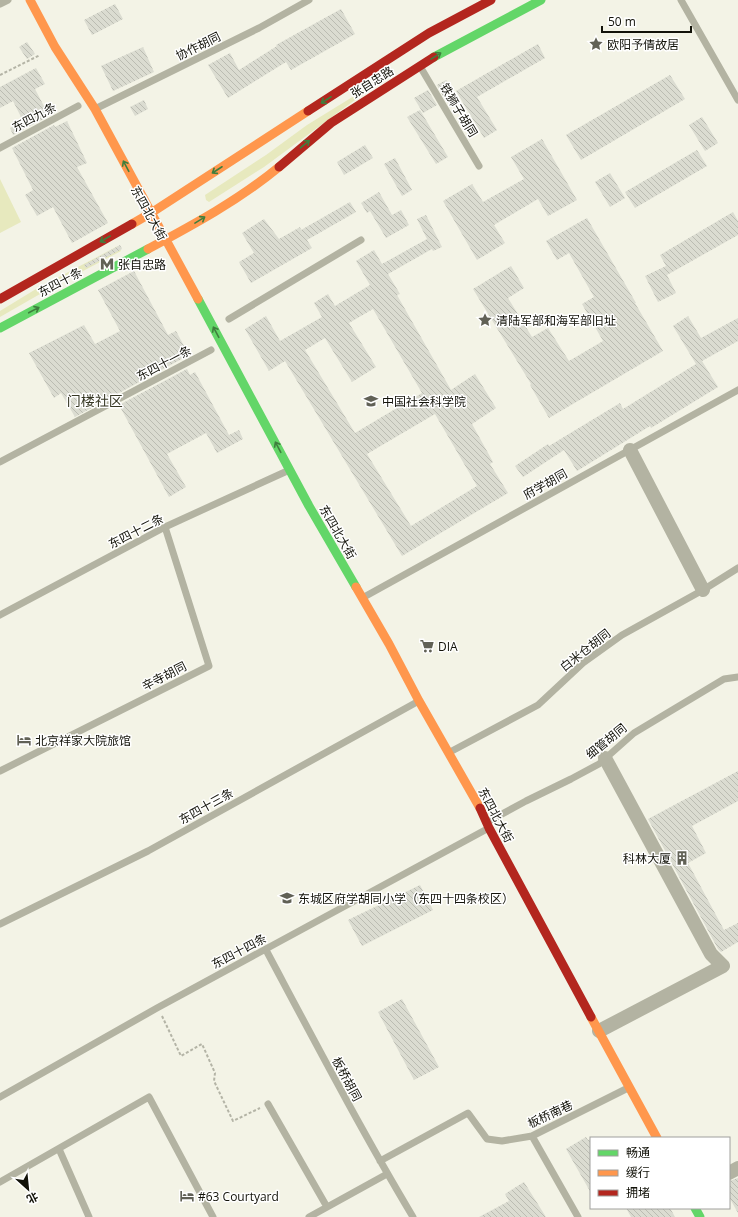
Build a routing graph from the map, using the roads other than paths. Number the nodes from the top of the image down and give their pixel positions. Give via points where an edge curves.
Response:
1 (8, 0) edge
2 (30, 0) edge
3 (309, 0) edge
4 (491, 0) edge
5 (542, 0) edge
6 (681, 0) edge
7 (0, 4) edge
8 (55, 47) junction
9 (420, 66) junction
10 (75, 99) junction
11 (738, 100) edge
12 (95, 109) junction
13 (82, 116) dead end
14 (0, 148) edge
15 (480, 166) dead end
16 (151, 213) junction
17 (139, 220) joint
18 (166, 239) junction
19 (360, 240) dead end
20 (153, 245) joint
21 (0, 299) edge
22 (229, 319) dead end
23 (0, 328) edge
24 (211, 350) dead end
25 (738, 390) edge
26 (630, 450) junction
27 (272, 456) dead end
28 (0, 462) edge
29 (285, 472) junction
30 (309, 506) junction
31 (165, 528) junction
32 (738, 568) edge
33 (703, 590) junction
34 (363, 598) junction
35 (0, 615) edge
36 (738, 677) edge
37 (418, 701) junction
38 (448, 753) junction
39 (605, 758) junction
40 (0, 771) edge
41 (488, 825) junction
42 (0, 924) edge
43 (266, 950) junction
44 (599, 1031) junction
45 (630, 1087) junction
46 (0, 1097) edge
47 (268, 1104) road end
48 (532, 1136) junction
49 (656, 1137) edge
50 (59, 1149) junction
51 (380, 1161) junction
52 (387, 1174) junction
53 (0, 1182) edge
54 (327, 1207) junction
55 (89, 1217) edge
56 (213, 1217) edge
57 (309, 1217) edge
58 (413, 1217) edge
59 (578, 1217) edge

1 - 7 lane
2 - 8 main road, 东四北大街
3 - 12 lane, 协作胡同 via 259,28
4 -> 16 main road, 张自忠路 via 428,33
9 -> 5 main road, 张自忠路
6 - 11 lane
8 - 10 main road, 东四北大街
8 - 12 main road, 东四北大街
9 - 15 lane, 铁狮子胡同
18 -> 9 main road, 张自忠路 via 260,182 331,123
10 - 13 main road, 东四北大街
10 - 14 lane, 东四九条
16 -> 12 main road, 东四北大街
16 - 17 main road, 张自忠路
16 - 18 main road, 东四北大街
17 -> 21 main road, 东四十条
18 - 20 main road, 张自忠路
30 -> 18 main road, 东四北大街
19 - 22 lane
23 -> 20 main road, 东四十条
24 - 28 lane, 东四十一条
25 - 26 lane, 府学胡同
26 - 33 street
26 - 34 lane, 府学胡同
27 - 29 main road, 东四北大街
29 - 30 main road, 东四北大街
29 - 31 lane, 东四十二条
30 - 34 main road, 东四北大街
31 - 35 lane, 东四十二条
31 - 40 lane, 辛寺胡同 via 209,666
32 - 33 lane, 白米仓胡同
33 - 38 lane, 白米仓胡同 via 622,635 583,663 538,705
34 - 37 main road, 东四北大街
36 - 39 lane, 细管胡同 via 724,679 634,732
37 - 38 main road, 东四北大街
37 - 42 lane, 东四十三条 via 148,851
38 - 41 main road, 东四北大街
39 - 41 lane, 细管胡同 via 599,764 526,801
39 - 44 street via 711,954 722,966
41 - 43 lane, 东四十四条
41 - 44 main road, 东四北大街
43 - 46 lane, 东四十四条
43 - 51 lane, 板桥胡同
44 - 45 main road, 东四北大街
45 - 48 lane, 板桥南巷
45 - 49 main road, 东四北大街
47 - 54 lane
48 - 51 lane, 板桥南巷 via 502,1141 487,1139 468,1112
48 - 59 lane
50 - 53 lane
50 - 55 lane
50 - 56 lane via 149,1097
51 - 52 lane, 板桥胡同
52 - 54 lane
52 - 58 lane, 板桥胡同
54 - 57 lane

